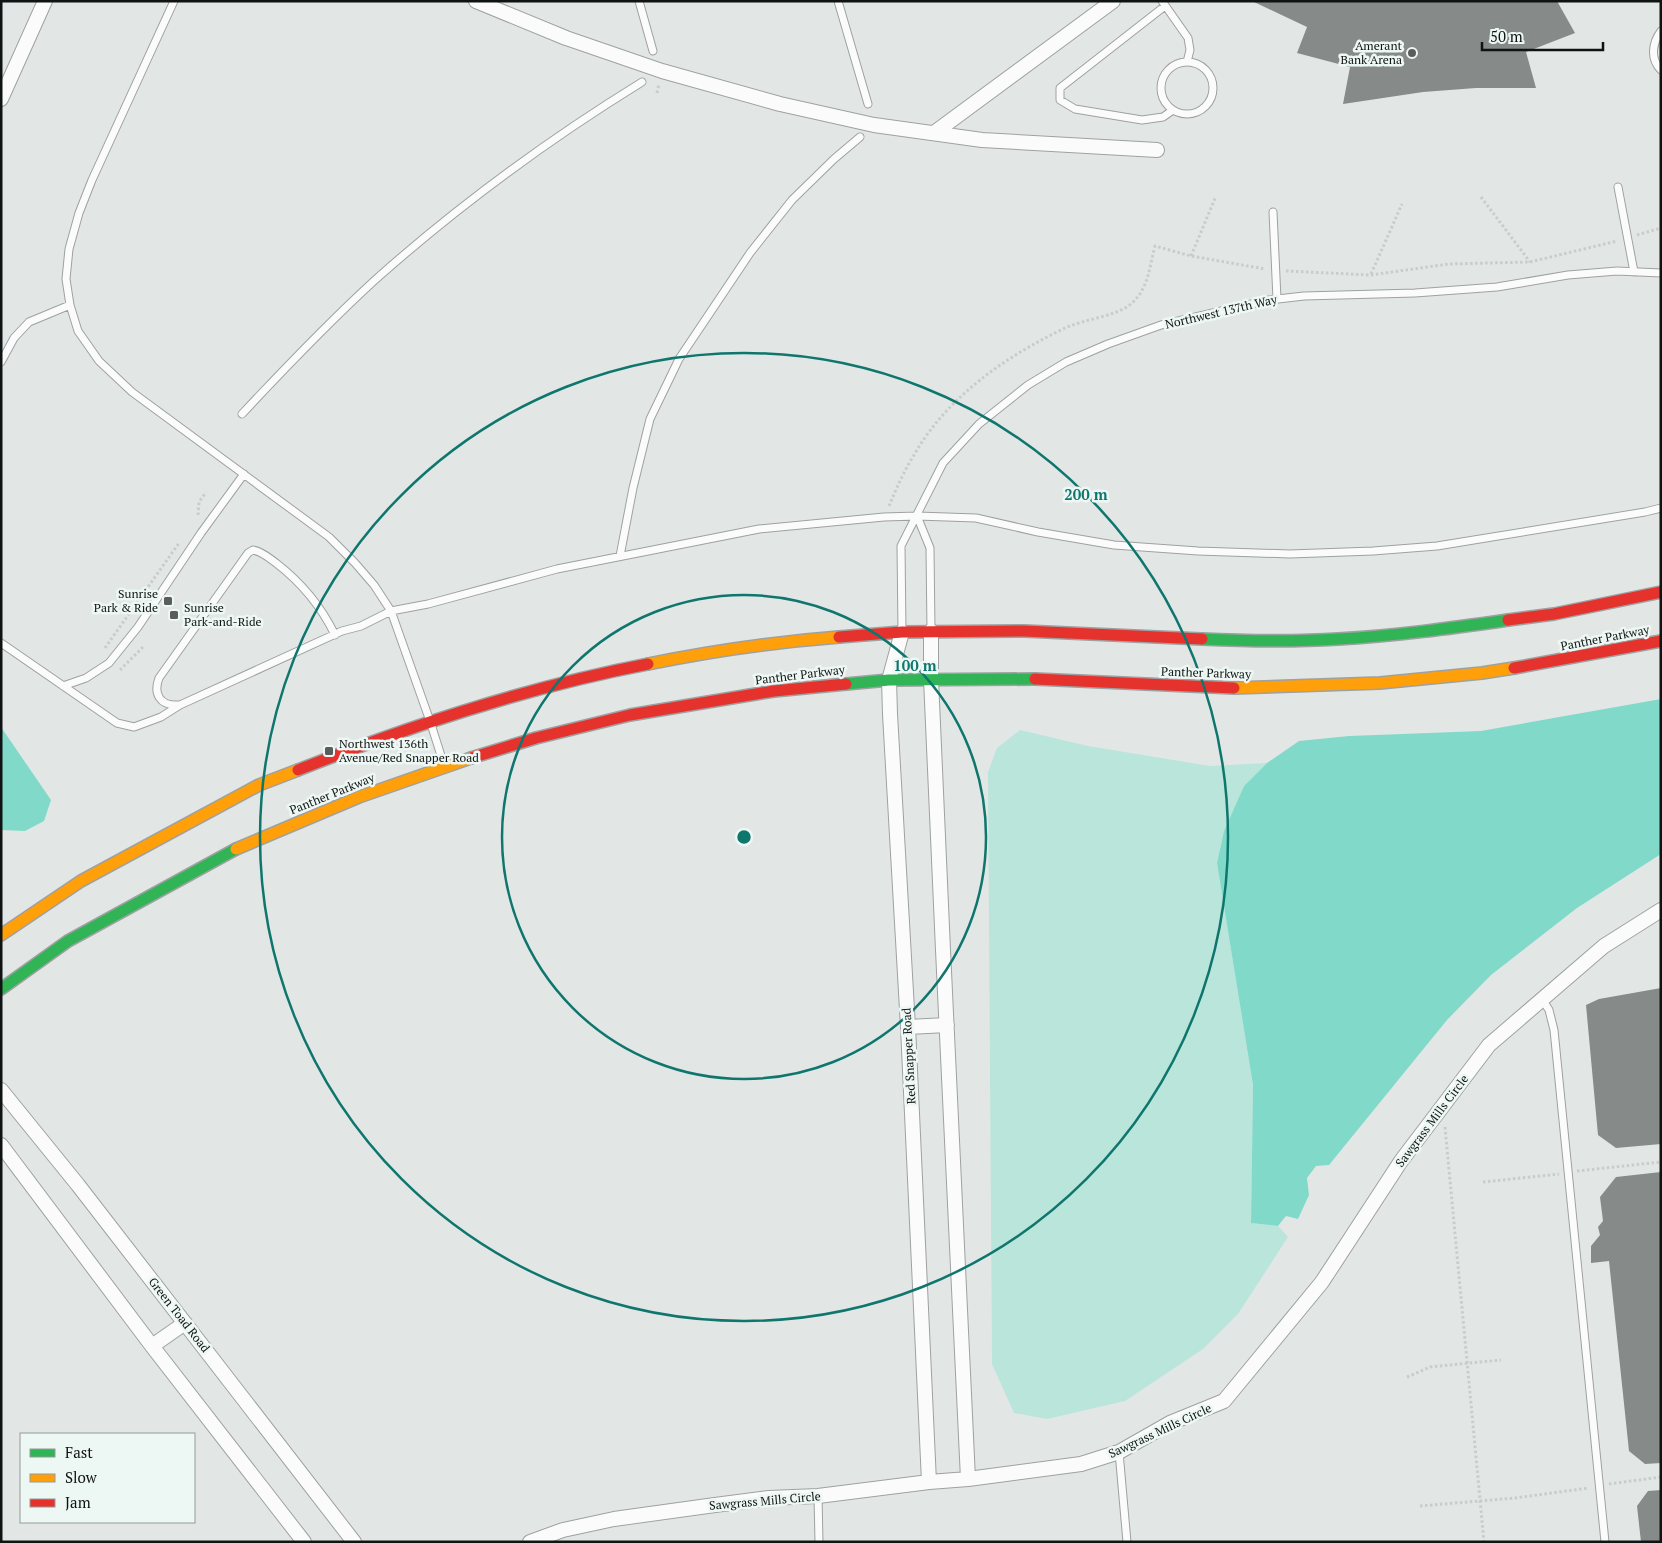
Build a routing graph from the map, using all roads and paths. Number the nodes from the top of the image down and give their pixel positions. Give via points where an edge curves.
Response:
1 (174, 1) edge
2 (476, 1) edge
3 (639, 1) edge
4 (838, 1) edge
5 (1113, 1) edge
6 (42, 2) edge
7 (1163, 3) edge
8 (1661, 32) edge
9 (653, 51) dead end
10 (1187, 62) junction
11 (1661, 70) edge
12 (642, 82) dead end
13 (1, 99) edge
14 (868, 104) dead end
15 (1172, 110) junction
16 (934, 133) junction
17 (860, 137) dead end
18 (1158, 150) dead end
19 (1618, 188) dead end
20 (1216, 196) dead end
21 (1481, 197) dead end
22 (1402, 204) dead end
23 (1273, 212) dead end
24 (1661, 228) edge
25 (1628, 238) junction
26 (1191, 256) junction
27 (1530, 262) junction
28 (1276, 270) junction
29 (1634, 272) junction
30 (1661, 273) edge
31 (1371, 275) junction
32 (1277, 299) junction
33 (70, 305) junction
34 (1, 362) edge
35 (242, 414) dead end
36 (244, 474) junction
37 (206, 492) dead end
38 (1661, 508) edge
39 (917, 516) junction
40 (884, 517) junction
41 (194, 521) dead end
42 (183, 537) dead end
43 (620, 556) junction
44 (1661, 592) edge
45 (391, 611) junction
46 (931, 631) junction
47 (902, 632) junction
48 (335, 635) junction
49 (1661, 641) edge
50 (1, 643) edge
51 (144, 646) dead end
52 (100, 655) dead end
53 (120, 670) dead end
54 (931, 679) junction
55 (890, 680) junction
56 (63, 686) junction
57 (180, 705) junction
58 (430, 721) junction
59 (444, 766) junction
60 (1661, 910) edge
61 (1, 935) edge
62 (1, 989) edge
63 (1542, 999) junction
64 (947, 1025) junction
65 (908, 1027) junction
66 (1, 1090) edge
67 (1441, 1108) junction
68 (1, 1145) edge
69 (185, 1323) junction
70 (152, 1346) junction
71 (1501, 1360) dead end
72 (1467, 1363) junction
73 (1407, 1377) dead end
74 (1119, 1452) junction
75 (1661, 1477) edge
76 (968, 1479) junction
77 (929, 1482) junction
78 (1599, 1486) junction
79 (818, 1496) junction
80 (1479, 1501) junction
81 (1420, 1506) dead end
82 (304, 1542) edge
83 (354, 1542) edge
84 (530, 1542) edge
85 (819, 1542) edge
86 (1127, 1542) edge
87 (1484, 1542) edge
88 (1604, 1542) edge

1 - 33 lane via 79,213 69,249 66,279
2 - 16 street via 566,38 662,71 780,104 874,125
3 - 9 lane
4 - 14 lane
5 - 16 street
6 - 13 street
7 - 10 lane via 1188,38
7 - 15 lane via 1060,88 1060,100 1075,108 1142,120 1162,117
8 - 11 lane via 1653,48
10 - 15 lane via 1169,68 1163,76 1161,95
10 - 15 lane via 1205,69 1211,77 1212,96 1200,111 1182,114
12 - 35 lane via 533,154 413,248 335,318
16 - 18 street via 982,140
17 - 43 lane via 792,200 750,253 679,359 650,419
19 - 25 lane
20 - 26 path
21 - 27 path
22 - 31 path
23 - 28 lane
24 - 25 path
25 - 27 path
25 - 29 lane
26 - 28 path
26 - 40 path via 1155,246 1149,277 1132,303 1122,310 1069,326 1032,344 964,394 937,423 915,454
27 - 31 path via 1449,264
28 - 31 path
28 - 32 lane
29 - 30 lane, Northwest 137th Way
29 - 32 lane, Northwest 137th Way via 1568,275 1488,288
32 - 39 lane, Northwest 137th Way via 1161,325 1066,362 1028,385 979,424 943,463
33 - 34 lane via 29,322 14,338
33 - 36 lane via 78,331 100,362 132,392
36 - 45 lane via 329,537 355,563
36 - 56 lane via 138,627 109,663 86,678
37 - 41 path via 199,502 199,514
38 - 39 lane via 1437,546 1373,552 1290,554 1114,545 976,518
39 - 40 lane
39 - 46 lane via 930,548
39 - 47 lane, Northwest 137th Way via 901,546
40 - 43 lane via 759,529
42 - 52 path
43 - 45 lane
44 - 46 main road via 1554,614 1338,639 1251,641 1042,631
45 - 48 lane
45 - 58 lane
46 - 47 main road
46 - 54 street
47 - 55 street, Red Snapper Road
47 - 58 main road via 809,639 697,654 554,684
48 - 57 lane
48 - 57 lane via 304,588 261,552 253,550 159,678 156,687 162,702
49 - 54 main road, Panther Parkway via 1482,674 1332,686 1245,688 1023,678
50 - 56 lane
51 - 53 path
54 - 55 main road, Panther Parkway
54 - 64 street
55 - 59 main road, Panther Parkway via 774,691 630,715 536,738
55 - 65 street, Red Snapper Road
56 - 57 lane via 127,726 134,727 161,717
58 - 59 lane
58 - 61 main road via 259,785 82,881
59 - 62 main road, Panther Parkway via 231,851 68,941
60 - 63 street, Sawgrass Mills Circle via 1604,946
63 - 67 street, Sawgrass Mills Circle via 1490,1045
63 - 78 lane via 1550,1010 1554,1030
64 - 65 street
64 - 76 street
65 - 77 street, Red Snapper Road
66 - 69 street, Green Toad Road
67 - 72 path via 1446,1131
67 - 74 street, Sawgrass Mills Circle via 1401,1161 1322,1282 1224,1401 1170,1423
68 - 70 street
69 - 70 street
69 - 83 street, Green Toad Road
70 - 82 street
71 - 72 path
72 - 73 path via 1430,1367
72 - 80 path
74 - 76 street, Sawgrass Mills Circle via 1081,1464
74 - 86 lane
75 - 78 path
76 - 77 street, Sawgrass Mills Circle
77 - 79 street, Sawgrass Mills Circle
78 - 80 path
78 - 88 lane
79 - 84 street, Sawgrass Mills Circle via 769,1498 614,1519 563,1530
79 - 85 lane
80 - 81 path
80 - 87 path

